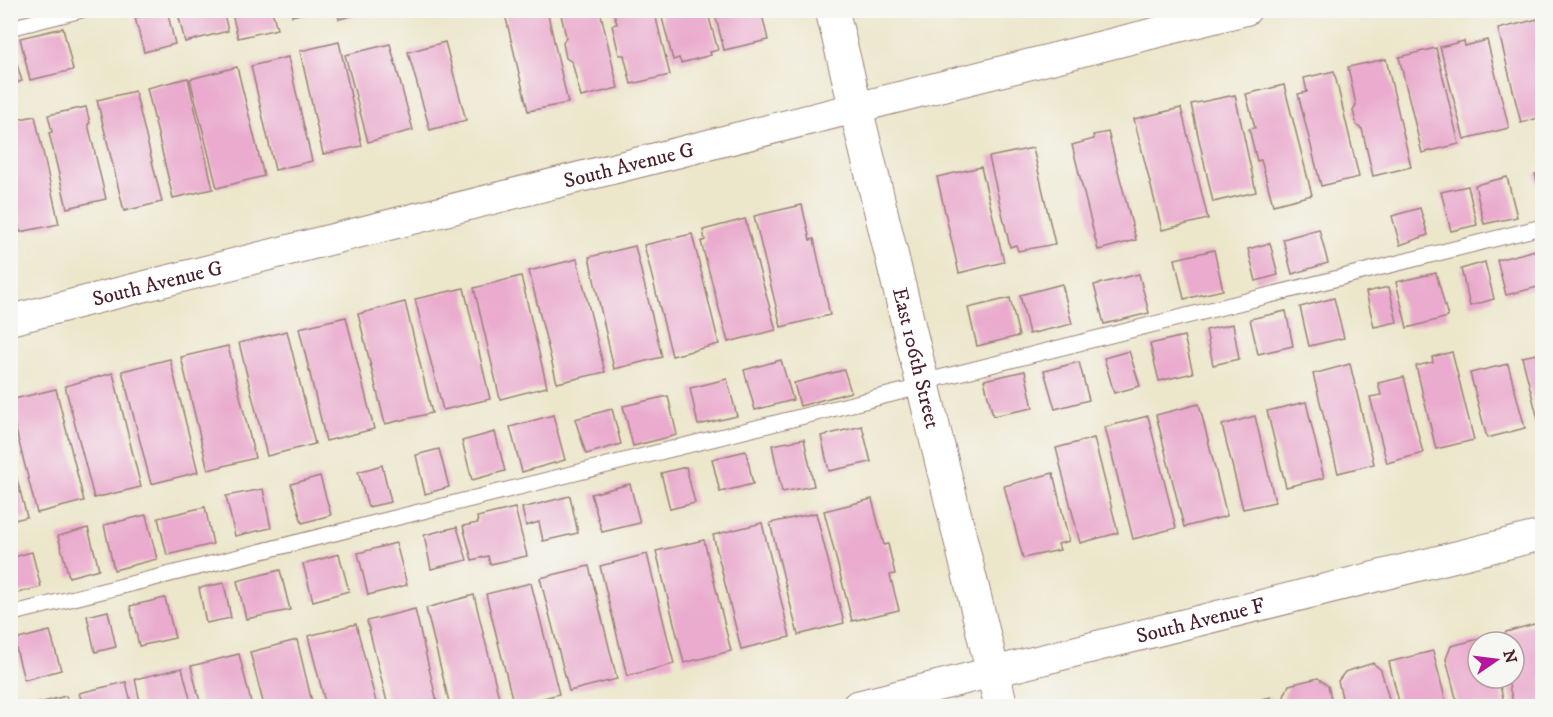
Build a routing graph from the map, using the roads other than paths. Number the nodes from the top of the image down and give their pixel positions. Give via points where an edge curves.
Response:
1 (82, 10) edge
2 (832, 10) edge
3 (1246, 10) edge
4 (10, 28) edge
5 (856, 109) junction
6 (1542, 227) edge
7 (10, 320) edge
8 (923, 384) junction
9 (1542, 535) edge
10 (10, 614) edge
11 (993, 673) junction
12 (857, 706) edge
13 (1001, 706) edge

1 - 4 lane
2 - 5 main road, East 106th Street
3 - 5 street, South Avenue G
5 - 7 street, South Avenue G
5 - 8 main road, East 106th Street
6 - 8 lane
8 - 10 lane
8 - 11 main road, East 106th Street
9 - 11 street, South Avenue F
11 - 12 street, South Avenue F
11 - 13 main road, East 106th Street

